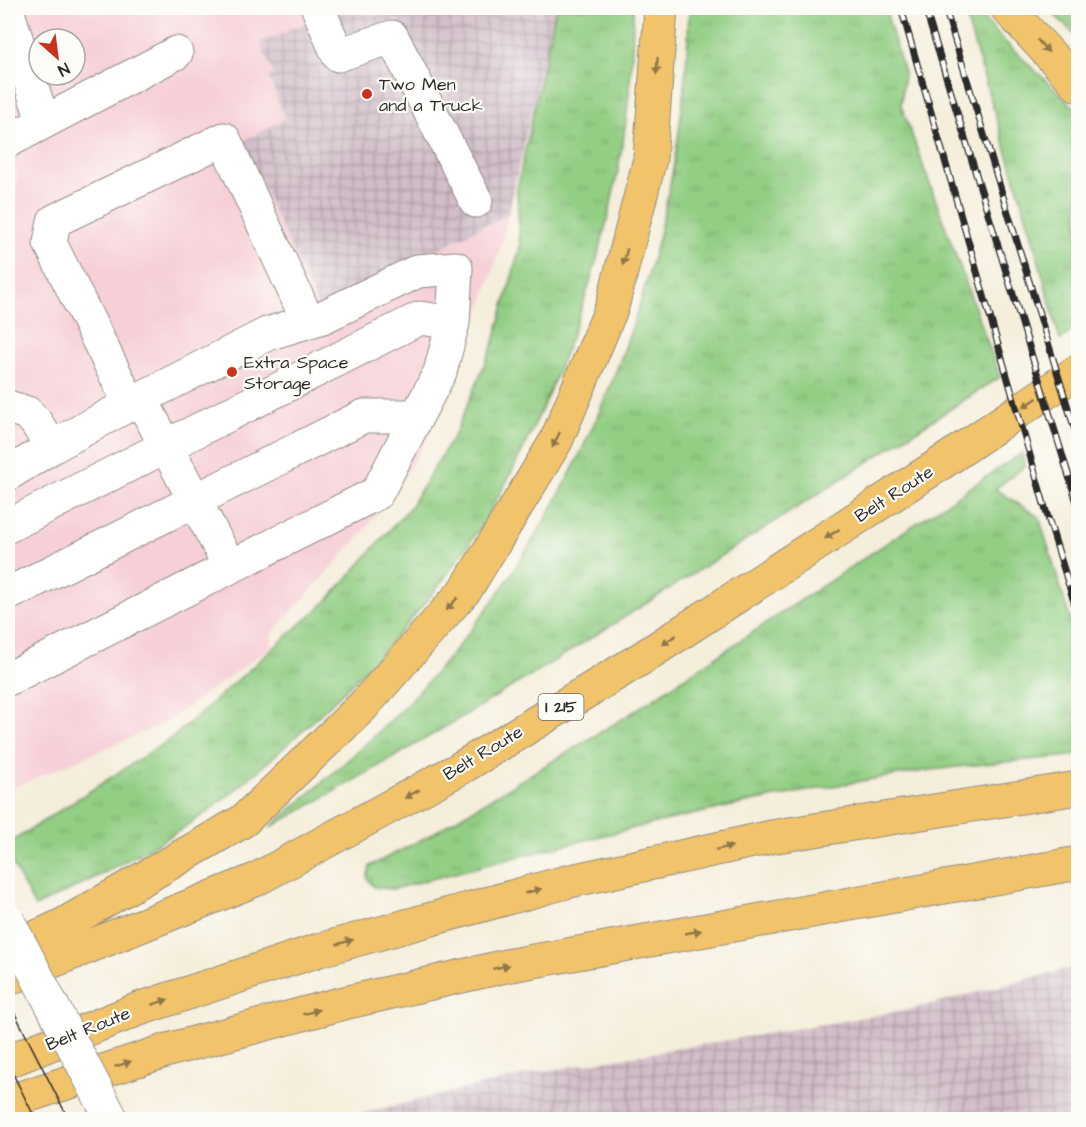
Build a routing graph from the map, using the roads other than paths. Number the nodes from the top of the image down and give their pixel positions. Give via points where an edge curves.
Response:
1 (318, 8) edge
2 (661, 8) edge
3 (1006, 8) edge
4 (8, 13) edge
5 (176, 53) dead end
6 (1078, 85) edge
7 (43, 121) junction
8 (8, 141) edge
9 (476, 201) dead end
10 (308, 321) junction
11 (453, 323) junction
12 (1078, 370) edge
13 (135, 402) junction
14 (8, 407) edge
15 (417, 416) junction
16 (166, 446) junction
17 (52, 447) junction
18 (8, 474) edge
19 (195, 500) junction
20 (8, 526) edge
21 (230, 567) junction
22 (8, 594) edge
23 (8, 679) edge
24 (1078, 788) edge
25 (1078, 863) edge
26 (1078, 870) edge
27 (976, 882) junction
28 (8, 921) edge
29 (8, 950) edge
30 (8, 979) edge
31 (8, 1061) edge
32 (8, 1102) edge
33 (112, 1119) edge

1 - 9 street via 338,55 392,37
2 -> 29 highway via 650,159 612,307 556,441 466,589 363,706 243,821 61,926
3 -> 6 highway
4 - 7 street
5 - 7 street
7 - 8 street
10 - 11 street via 418,271 456,268
10 - 13 street via 267,334
10 - 13 street via 224,139 54,221 50,243
11 - 15 street via 440,372
11 - 16 street via 420,318
12 -> 30 highway, Belt Route / I 215 via 652,652 459,769 255,880
13 - 16 street
13 - 17 street
14 - 17 street via 27,413
15 - 19 street via 364,416
15 - 21 street via 377,493
16 - 19 street
16 - 20 street
17 - 18 street
19 - 21 street
19 - 22 street
21 - 23 street
31 -> 24 highway, Belt Route via 139,1009 308,953 566,882 771,837
25 - 27 highway
26 - 27 highway
32 -> 27 highway via 179,1047 344,1003 506,966
28 - 33 street, bridge

